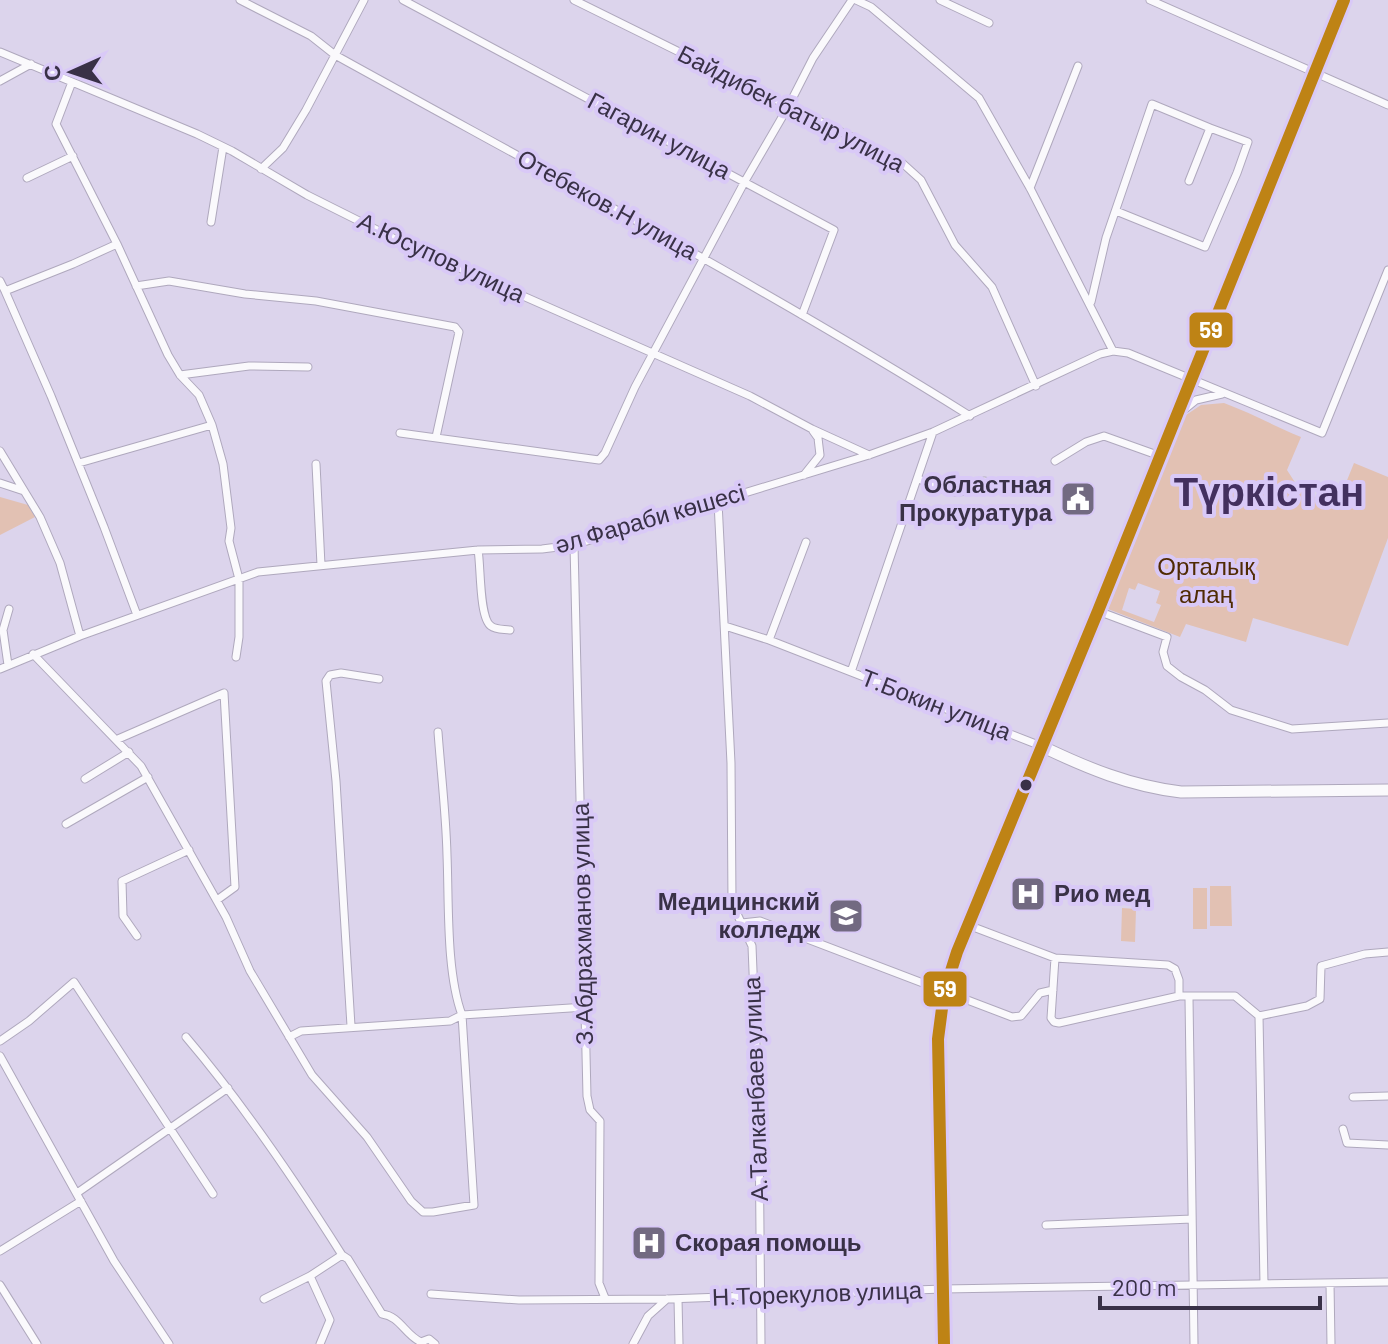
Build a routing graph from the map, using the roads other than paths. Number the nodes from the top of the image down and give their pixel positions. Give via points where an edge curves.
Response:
1 (240, 0) edge
2 (364, 0) edge
3 (403, 0) edge
4 (574, 0) edge
5 (854, 0) edge
6 (940, 0) edge
7 (1150, 0) edge
8 (1344, 0) edge
9 (873, 4) edge
10 (989, 23) dead end
11 (0, 52) edge
12 (335, 55) junction
13 (31, 64) junction
14 (1078, 66) dead end
15 (1314, 73) junction
16 (0, 81) edge
17 (72, 82) junction
18 (1388, 105) edge
19 (788, 107) junction
20 (1210, 128) junction
21 (223, 147) junction
22 (73, 156) junction
23 (261, 169) junction
24 (27, 178) dead end
25 (745, 181) junction
26 (1189, 181) dead end
27 (1030, 188) junction
28 (1116, 211) junction
29 (211, 222) dead end
30 (117, 244) junction
31 (704, 259) junction
32 (1388, 270) edge
33 (0, 281) edge
34 (136, 286) junction
35 (5, 291) junction
36 (1091, 304) junction
37 (802, 315) junction
38 (1113, 351) junction
39 (652, 353) junction
40 (308, 367) dead end
41 (180, 375) junction
42 (1191, 378) junction
43 (1036, 386) junction
44 (1228, 394) junction
45 (970, 416) junction
46 (1174, 420) junction
47 (212, 425) junction
48 (812, 429) junction
49 (933, 432) junction
50 (400, 433) dead end
51 (436, 437) junction
52 (0, 451) edge
53 (869, 455) junction
54 (1160, 456) junction
55 (1055, 461) dead end
56 (79, 463) junction
57 (316, 464) dead end
58 (804, 475) junction
59 (919, 479) junction
60 (0, 483) edge
61 (998, 484) dead end
62 (26, 492) junction
63 (718, 502) junction
64 (806, 542) dead end
65 (574, 545) junction
66 (478, 550) junction
67 (321, 565) junction
68 (239, 579) junction
69 (9, 609) dead end
70 (1098, 611) junction
71 (137, 615) junction
72 (725, 626) junction
73 (510, 630) dead end
74 (80, 636) junction
75 (769, 640) junction
76 (33, 654) junction
77 (236, 657) dead end
78 (4, 667) edge
79 (851, 672) junction
80 (379, 679) dead end
81 (1388, 723) edge
82 (438, 732) dead end
83 (118, 739) junction
84 (1041, 746) junction
85 (129, 752) junction
86 (148, 777) junction
87 (85, 779) dead end
88 (1388, 790) edge
89 (66, 824) dead end
90 (189, 850) junction
91 (217, 900) junction
92 (742, 923) junction
93 (968, 925) junction
94 (137, 936) dead end
95 (1388, 952) edge
96 (1055, 958) junction
97 (1053, 990) junction
98 (944, 993) junction
99 (1179, 996) junction
100 (1189, 998) junction
101 (586, 1007) junction
102 (462, 1015) junction
103 (1259, 1016) junction
104 (351, 1026) junction
105 (186, 1037) dead end
106 (289, 1037) junction
107 (0, 1041) edge
108 (0, 1056) edge
109 (228, 1088) junction
110 (1388, 1096) edge
111 (1353, 1097) dead end
112 (169, 1127) junction
113 (1343, 1129) dead end
114 (1388, 1145) edge
115 (213, 1194) dead end
116 (79, 1197) junction
117 (1192, 1219) junction
118 (1046, 1225) dead end
119 (0, 1251) edge
120 (342, 1255) junction
121 (310, 1276) junction
122 (1388, 1282) edge
123 (1330, 1283) junction
124 (1264, 1284) junction
125 (1193, 1285) junction
126 (0, 1286) edge
127 (943, 1289) junction
128 (431, 1294) dead end
129 (760, 1296) junction
130 (605, 1298) junction
131 (264, 1299) dead end
132 (667, 1299) junction
133 (678, 1299) junction
134 (37, 1344) edge
135 (169, 1344) edge
136 (320, 1344) edge
137 (435, 1344) edge
138 (633, 1344) edge
139 (679, 1344) edge
140 (761, 1344) edge
141 (944, 1344) edge
142 (1194, 1344) edge
143 (1331, 1344) edge

1 - 12 street, Отебеков.Н улица via 311,36
2 - 12 street
3 - 25 street, Гагарин улица
4 - 19 street, Байдибек батыр улица
5 - 9 street
5 - 19 street via 813,58
6 - 10 street
7 - 15 street
8 - 15 main road
9 - 27 street via 979,98
11 - 13 street, А.Юсупов улица
12 - 23 street via 283,148
12 - 31 street, Отебеков.Н улица
13 - 16 street
13 - 17 street, А.Юсупов улица
14 - 27 street
15 - 18 street
15 - 42 main road
17 - 21 street, А.Юсупов улица
17 - 22 street via 56,124
19 - 25 street
19 - 43 street, Байдибек батыр улица via 911,168 955,245 992,287
20 - 26 street
20 - 28 street via 1152,104
20 - 28 street via 1248,142 1205,247
21 - 23 street, А.Юсупов улица
21 - 29 street
22 - 24 street
22 - 30 street
23 - 39 street, А.Юсупов улица via 405,244
25 - 31 street
25 - 37 street, Гагарин улица via 834,230
27 - 36 street
28 - 36 street
30 - 34 street
30 - 35 street
31 - 37 street, Отебеков.Н улица
31 - 39 street
32 - 44 street via 1322,433
33 - 35 street
34 - 41 street
34 - 51 street via 169,281 455,327 459,332
35 - 56 street
36 - 38 street
37 - 45 street, Отебеков.Н улица
38 - 42 street
38 - 43 street, әл Фараби көшесі
39 - 48 street, А.Юсупов улица
39 - 51 street via 599,460
40 - 41 street via 249,366
41 - 47 street via 199,395
42 - 44 street
42 - 46 main road
43 - 45 street, әл Фараби көшесі
44 - 46 street via 1196,400
45 - 49 street, әл Фараби көшесі
46 - 54 main road
47 - 56 street
47 - 68 street via 223,464 229,541
48 - 53 street, А.Юсупов улица
48 - 58 street via 820,455
49 - 53 street, әл Фараби көшесі
49 - 59 street
50 - 51 street
52 - 62 street
53 - 58 street, әл Фараби көшесі
54 - 55 street via 1104,436
54 - 70 main road
56 - 71 street
57 - 67 street
58 - 63 street, әл Фараби көшесі
59 - 61 street via 954,494 971,491 984,481
59 - 79 street
60 - 62 street
62 - 74 street via 60,563
63 - 65 street, әл Фараби көшесі
63 - 72 street, А.Талканбаев улица
64 - 75 street
65 - 66 street, әл Фараби көшесі
65 - 101 street, З.Абдрахманов улица
66 - 67 street, әл Фараби көшесі
66 - 73 street via 488,624
67 - 68 street, әл Фараби көшесі
68 - 71 street, әл Фараби көшесі
68 - 77 street
69 - 78 street via 3,630
70 - 81 street via 1167,637 1167,666 1231,710 1292,729
70 - 84 main road
71 - 74 street, әл Фараби көшесі
72 - 75 street, Т.Бокин улица
72 - 92 street, А.Талканбаев улица via 732,903
74 - 76 street, әл Фараби көшесі
75 - 79 street, Т.Бокин улица
76 - 78 street, әл Фараби көшесі
76 - 83 street
79 - 84 street, Т.Бокин улица
80 - 104 street via 341,673 326,681
82 - 102 street via 451,946
83 - 85 street
83 - 91 street via 224,693 235,887
84 - 88 main road, Т.Бокин улица via 1096,772 1160,789
84 - 93 main road
85 - 86 street
85 - 87 street
86 - 89 street
86 - 90 street
90 - 91 street
90 - 94 street via 122,881 123,916
91 - 106 street
92 - 98 street via 760,921
92 - 129 street, А.Талканбаев улица via 752,946
93 - 96 street
93 - 98 main road
95 - 103 street via 1321,966 1320,999
96 - 97 street
96 - 99 street via 1168,965 1179,980
97 - 98 street via 1040,993 1018,1017
97 - 99 street via 1051,1018 1059,1023
98 - 127 main road via 938,1039
99 - 100 street
100 - 103 street via 1235,996
100 - 117 street
101 - 102 street
101 - 130 street, З.Абдрахманов улица via 587,1096 600,1121 599,1283
102 - 104 street via 450,1021
102 - 106 street via 474,1205 423,1212 312,1075
103 - 124 street
104 - 106 street
105 - 109 street
107 - 112 street via 74,982
108 - 116 street
109 - 112 street
109 - 120 street
110 - 111 street
112 - 115 street
112 - 116 street
113 - 114 street via 1347,1143
116 - 119 street
116 - 135 street
117 - 118 street
117 - 125 street
120 - 121 street
120 - 137 street via 382,1314 392,1315 414,1339
121 - 131 street
121 - 136 street via 330,1320
122 - 123 street, Н.Торекулов улица
123 - 124 street, Н.Торекулов улица
123 - 143 street
124 - 125 street, Н.Торекулов улица
125 - 127 street, Н.Торекулов улица
125 - 142 street
126 - 134 street
127 - 129 street, Н.Торекулов улица
127 - 141 main road
128 - 130 street, Н.Торекулов улица
129 - 133 street, Н.Торекулов улица
129 - 140 street, А.Талканбаев улица
130 - 132 street, Н.Торекулов улица
132 - 133 street, Н.Торекулов улица
132 - 138 street via 648,1316
133 - 139 street, Н.Торекулов улица

